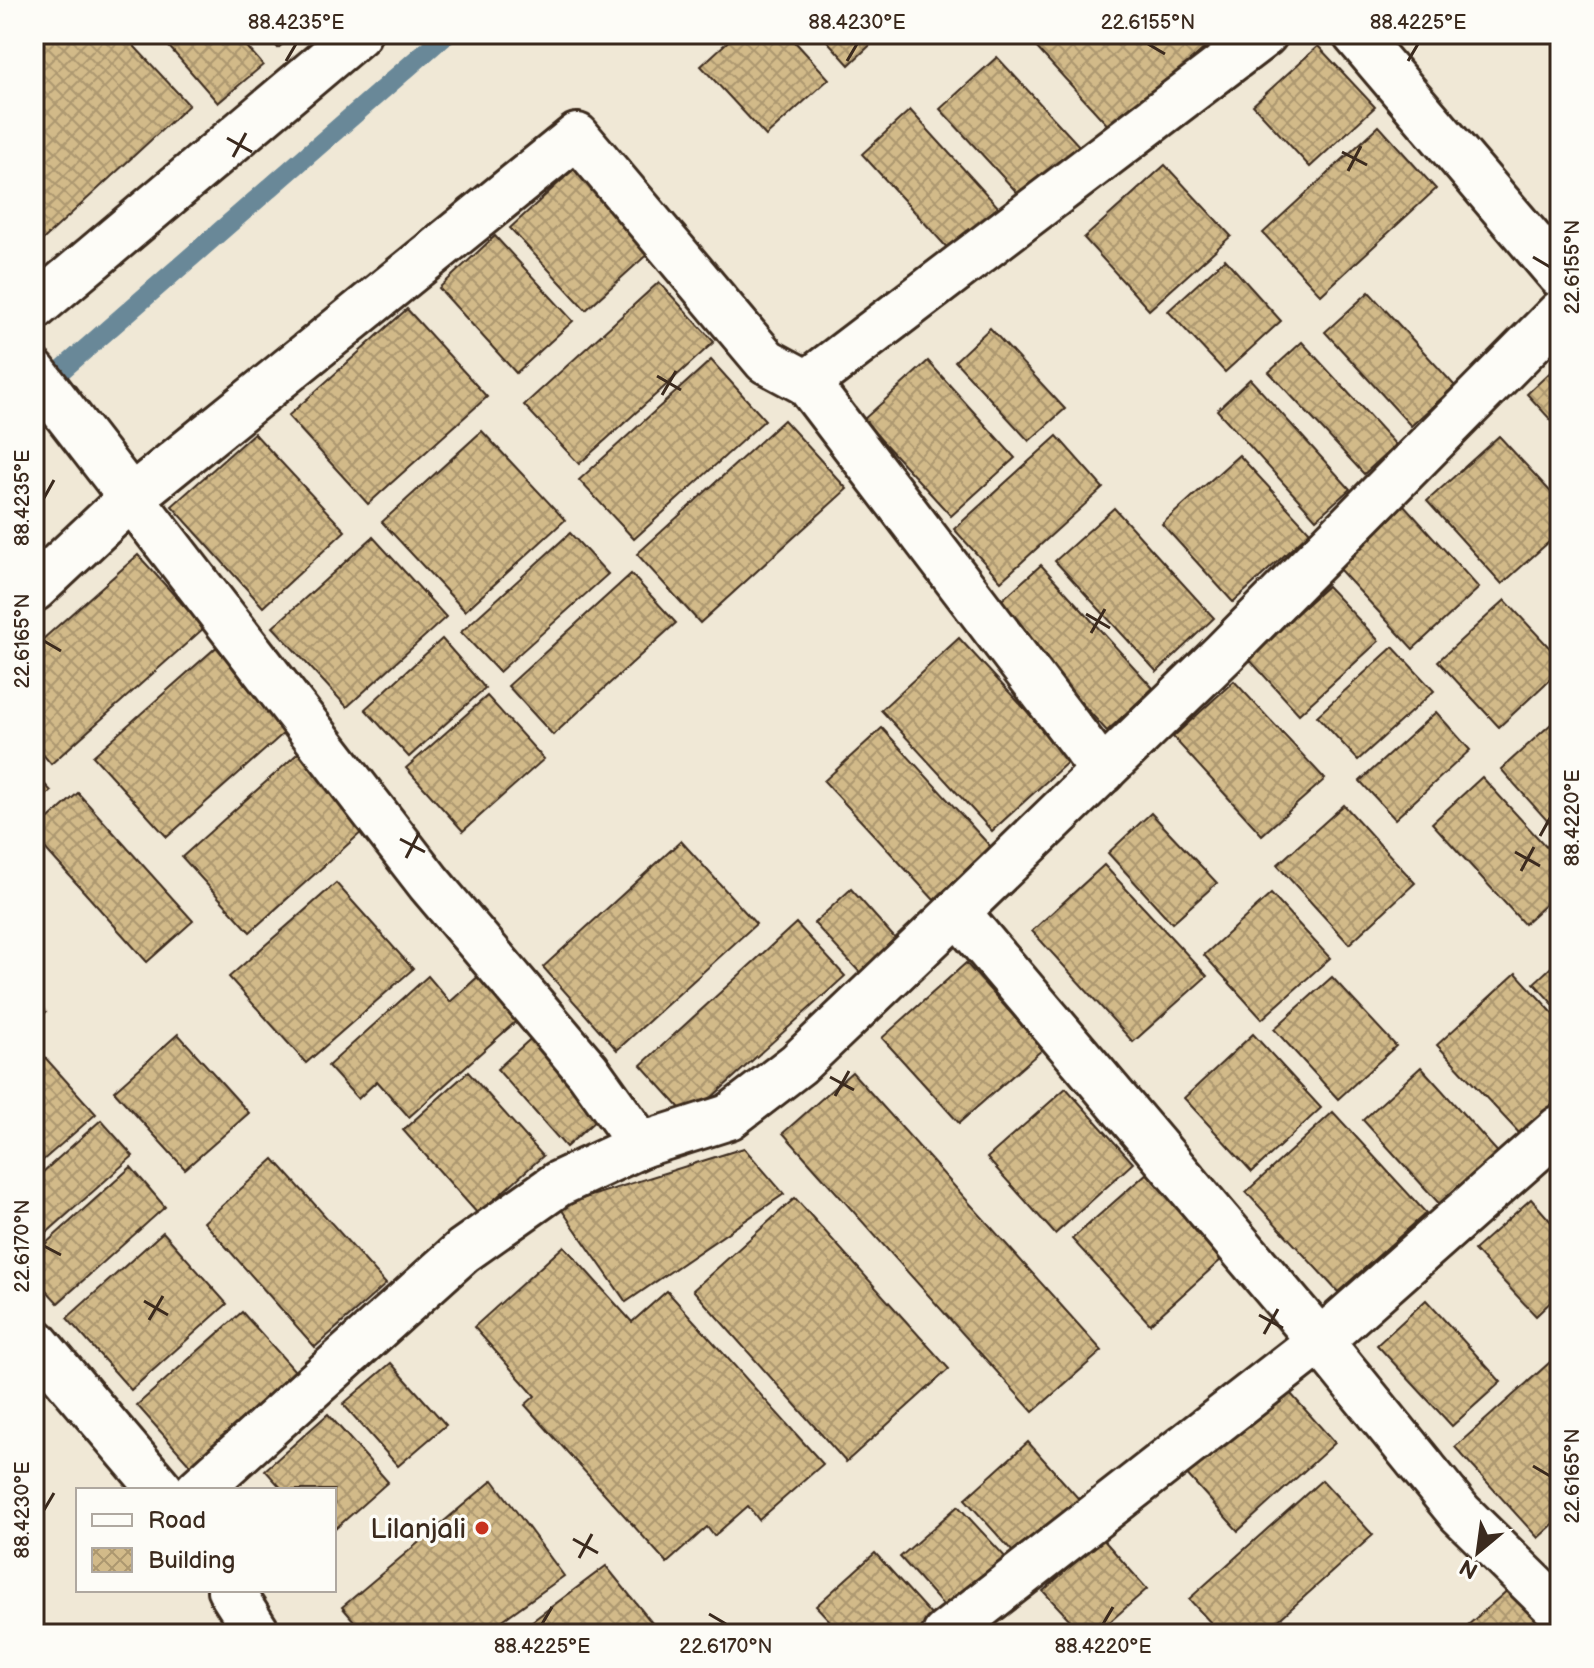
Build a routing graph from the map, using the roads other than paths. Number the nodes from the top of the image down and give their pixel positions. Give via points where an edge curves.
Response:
1 (358, 34) edge
2 (1265, 34) edge
3 (1355, 34) edge
4 (1560, 275) edge
5 (34, 308) edge
6 (1560, 313) edge
7 (34, 372) edge
8 (807, 383) junction
9 (132, 497) junction
10 (34, 589) edge
11 (1103, 771) junction
12 (957, 912) junction
13 (1560, 1128) edge
14 (641, 1145) junction
15 (34, 1340) edge
16 (1320, 1341) junction
17 (159, 1488) edge
18 (200, 1488) edge
19 (231, 1592) edge
20 (1560, 1611) edge
21 (258, 1634) edge
22 (945, 1634) edge

1 - 5 street
2 - 8 street
3 - 4 street
6 - 11 street
7 - 9 street
8 - 9 street via 766,361 577,136
8 - 11 street
9 - 10 street
9 - 14 street via 429,883 588,1071
11 - 12 street
12 - 14 street via 798,1064 729,1117
12 - 16 street
13 - 16 street
14 - 18 street via 558,1184 463,1251
15 - 17 street
16 - 20 street via 1460,1513
16 - 22 street
19 - 21 street

